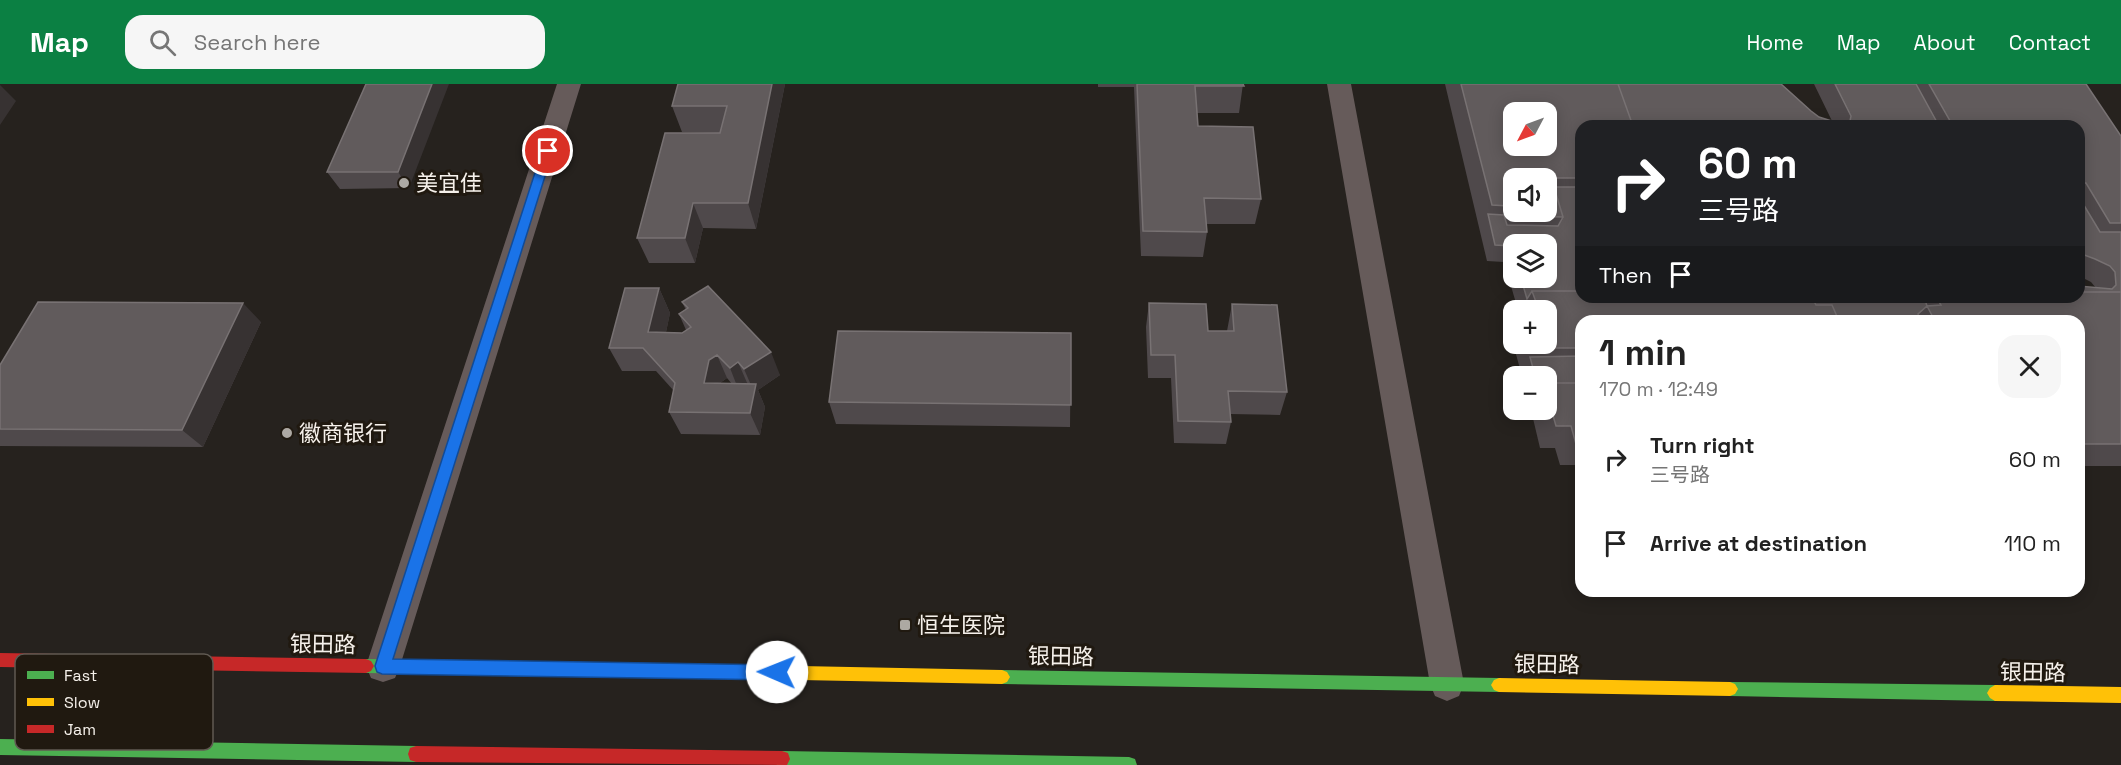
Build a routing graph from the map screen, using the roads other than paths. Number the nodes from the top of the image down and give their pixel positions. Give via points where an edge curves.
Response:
1 (569, 84) edge
2 (1339, 84) edge
3 (0, 660) edge
4 (15, 660) edge
5 (213, 663) edge
6 (382, 666) junction
7 (1447, 684) junction
8 (2121, 695) edge
9 (0, 747) edge
10 (15, 748) edge
11 (88, 750) edge
12 (353, 759) edge
13 (1129, 765) edge

1 - 6 street
2 - 7 street
3 - 4 street, 银田路
5 - 6 street, 银田路
6 - 7 street, 银田路
7 - 8 street, 银田路
9 - 10 street
11 - 12 street
12 - 13 street

